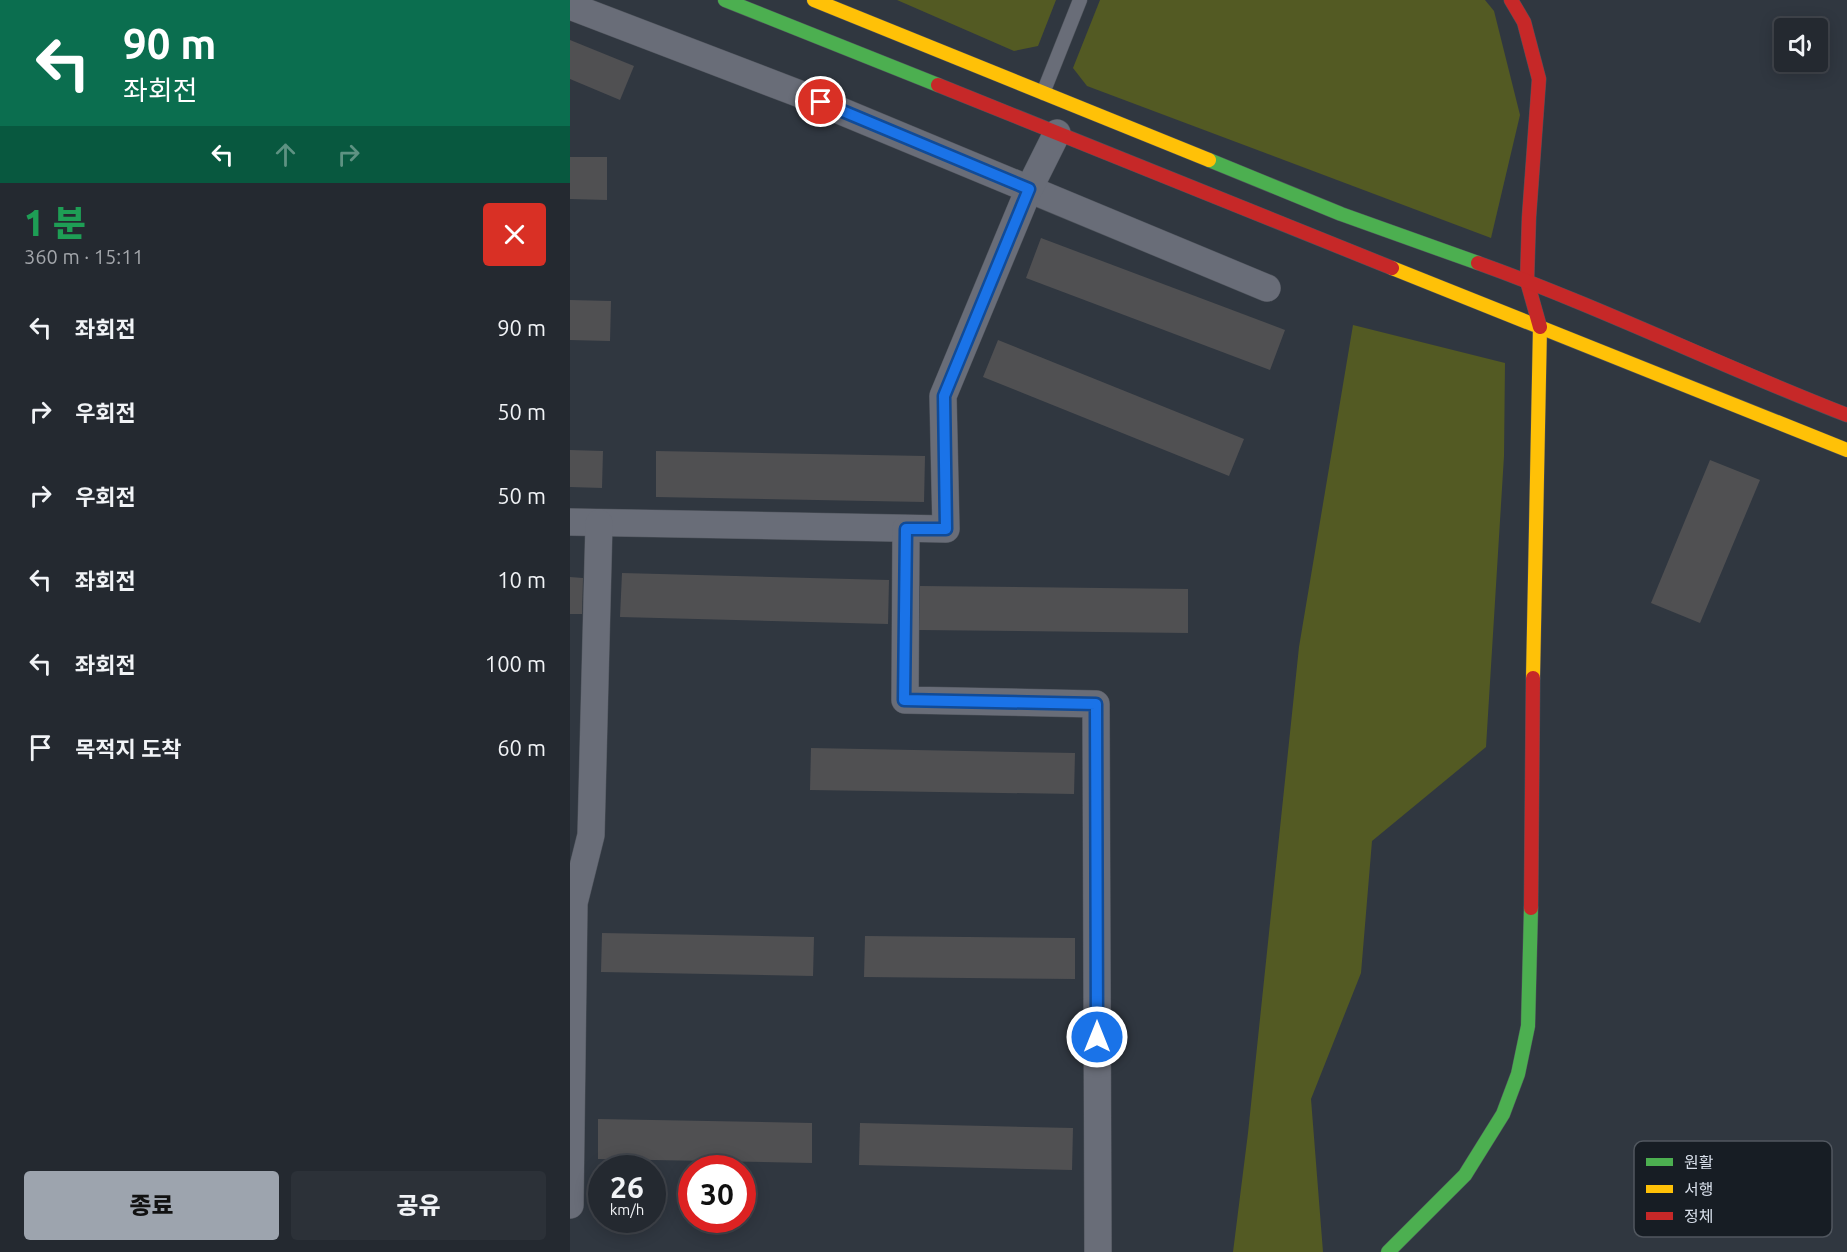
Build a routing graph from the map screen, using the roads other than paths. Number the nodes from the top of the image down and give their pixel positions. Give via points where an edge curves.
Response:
1 (725, 0) edge
2 (814, 0) edge
3 (1080, 0) edge
4 (1511, 0) edge
5 (570, 6) edge
6 (1042, 94) junction
7 (1057, 133) junction
8 (1029, 189) junction
9 (1527, 281) junction
10 (1267, 288) dead end
11 (1540, 327) junction
12 (1847, 415) edge
13 (1847, 450) edge
14 (570, 522) edge
15 (599, 523) junction
16 (906, 529) junction
17 (570, 1205) edge
18 (1098, 1252) edge
19 (1388, 1252) edge

1 - 7 street
2 - 6 street
3 - 6 lane
4 - 9 street via 1524,22 1539,79
5 - 8 street via 800,94
6 - 9 street via 1341,214
7 - 8 street
7 - 11 street
8 - 10 street
8 - 16 street via 944,396 946,529
9 - 11 street
9 - 12 street
11 - 13 street
11 - 19 street via 1528,1026 1518,1074 1503,1114 1472,1165
14 - 15 street
15 - 16 street
15 - 17 street via 591,835 574,903
16 - 18 street via 904,700 1096,704

